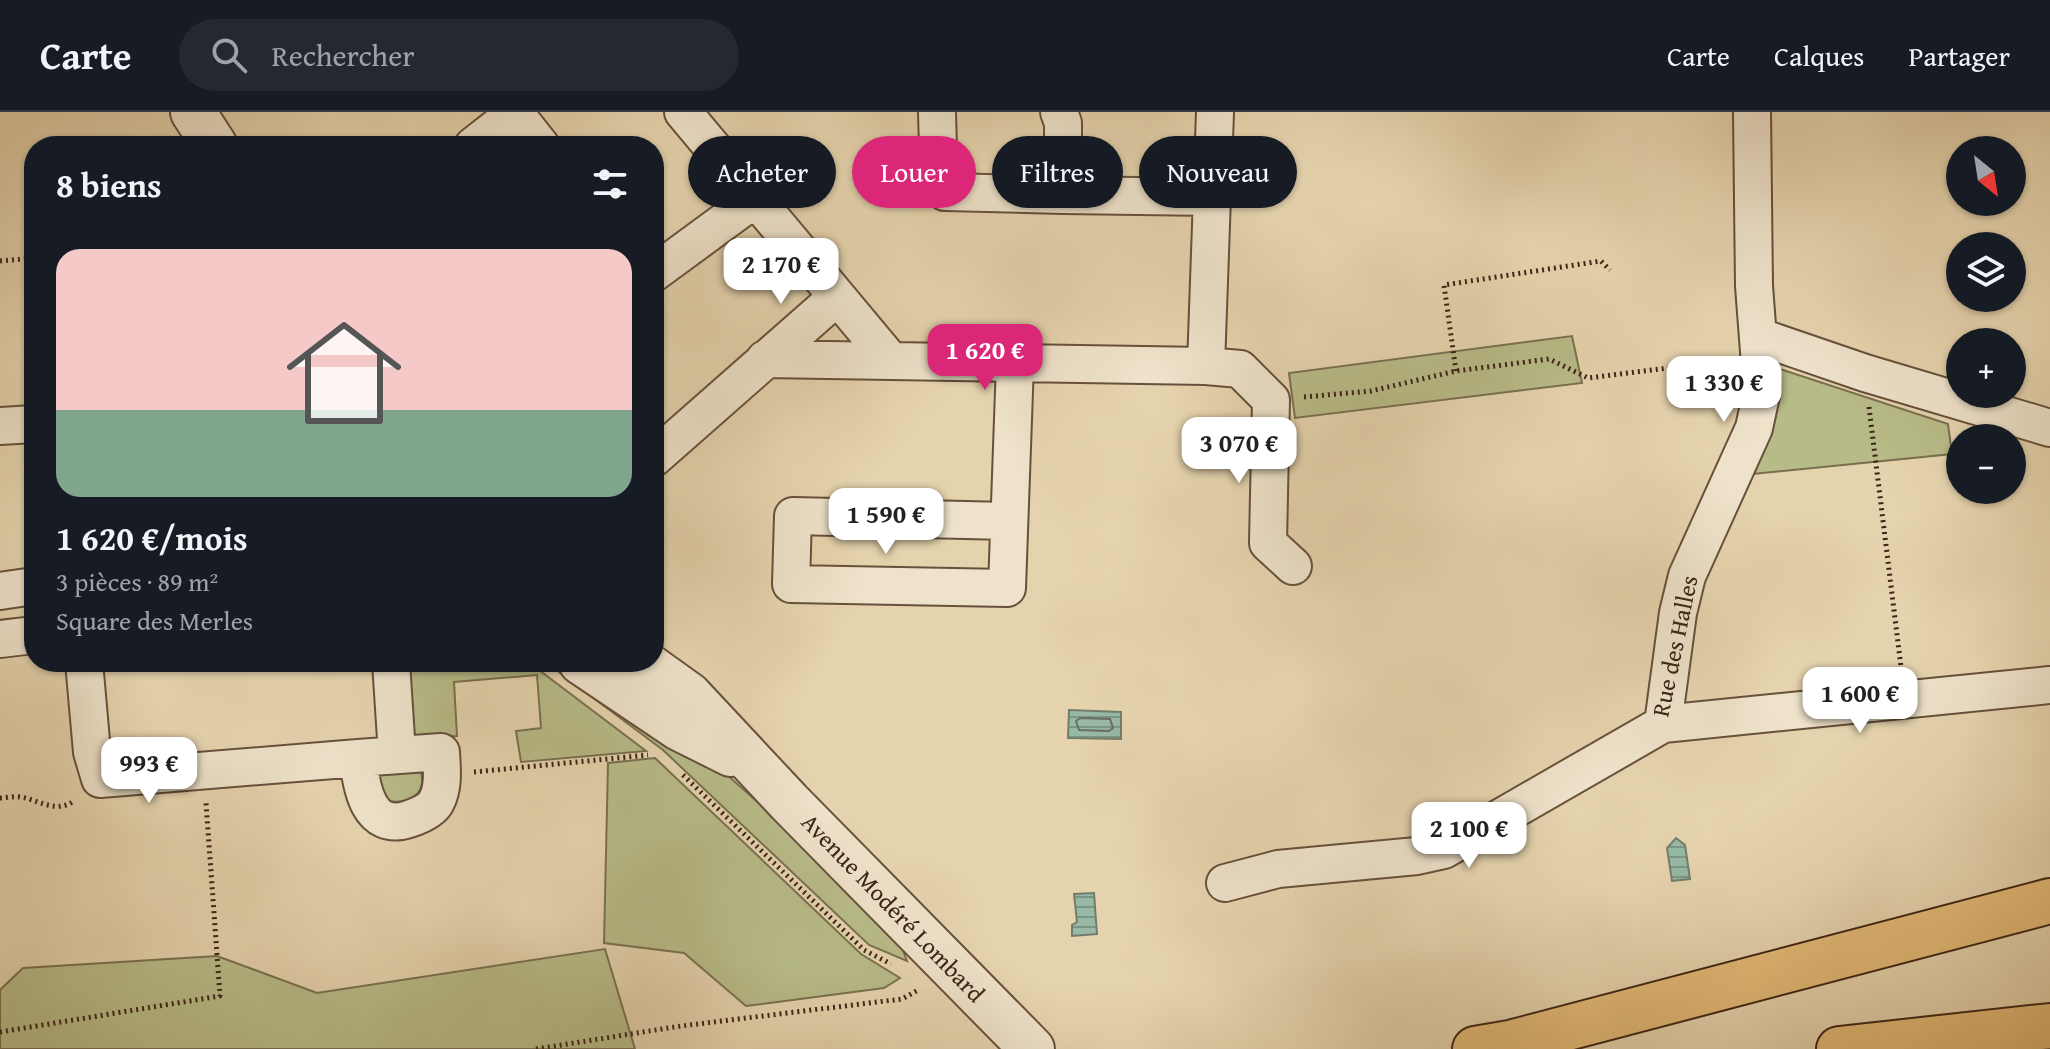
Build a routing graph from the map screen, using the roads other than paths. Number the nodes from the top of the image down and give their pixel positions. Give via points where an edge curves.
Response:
1 (193, 112) edge
2 (683, 112) edge
3 (937, 112) edge
4 (1059, 112) edge
5 (1215, 112) edge
6 (1752, 112) edge
7 (209, 136) edge
8 (486, 136) edge
9 (533, 136) edge
10 (703, 136) edge
11 (1063, 136) edge
12 (1214, 136) edge
13 (992, 193) edge
14 (742, 208) edge
15 (764, 208) edge
16 (1213, 208) edge
17 (664, 266) edge
18 (837, 297) junction
19 (1761, 347) junction
20 (765, 359) junction
21 (891, 361) junction
22 (1015, 363) junction
23 (1206, 366) junction
24 (24, 425) edge
25 (0, 426) edge
26 (2050, 428) edge
27 (664, 449) edge
28 (1008, 521) junction
29 (1293, 566) dead end
30 (24, 587) edge
31 (0, 591) edge
32 (24, 636) edge
33 (0, 639) edge
34 (85, 672) edge
35 (392, 672) edge
36 (596, 672) edge
37 (657, 672) edge
38 (2050, 685) edge
39 (1663, 724) junction
40 (397, 754) junction
41 (358, 758) junction
42 (755, 766) junction
43 (1225, 883) dead end
44 (2050, 901) edge
45 (2050, 1026) edge
46 (1023, 1040) edge
47 (1475, 1049) edge
48 (1839, 1049) edge

1 - 7 street
2 - 10 street
3 - 13 street via 939,186 945,192
4 - 11 street
5 - 12 street
6 - 19 street, Rue des Halles via 1754,286
8 - 9 street via 515,113
14 - 17 street
15 - 18 street
16 - 23 street
18 - 20 street
18 - 21 street
19 - 26 street
19 - 39 street, Rue des Halles via 1762,391 1754,428 1687,576
20 - 21 street
20 - 27 street
21 - 22 street
22 - 23 street
22 - 28 street
23 - 29 street via 1240,369 1271,400 1268,543
24 - 25 street
28 - 28 street via 1007,588 791,584 793,516
30 - 31 street
32 - 33 street
34 - 41 street via 92,752 100,779
35 - 40 street
36 - 42 street, Avenue Modéré Lombard via 679,728
37 - 42 street, Avenue Modéré Lombard via 689,695
38 - 39 street
39 - 43 street, Rue des Halles via 1444,850 1278,869
40 - 41 street
40 - 41 street via 441,752 435,803 420,816 401,822 382,818 368,805
42 - 46 street, Avenue Modéré Lombard
44 - 47 highway
45 - 48 highway

